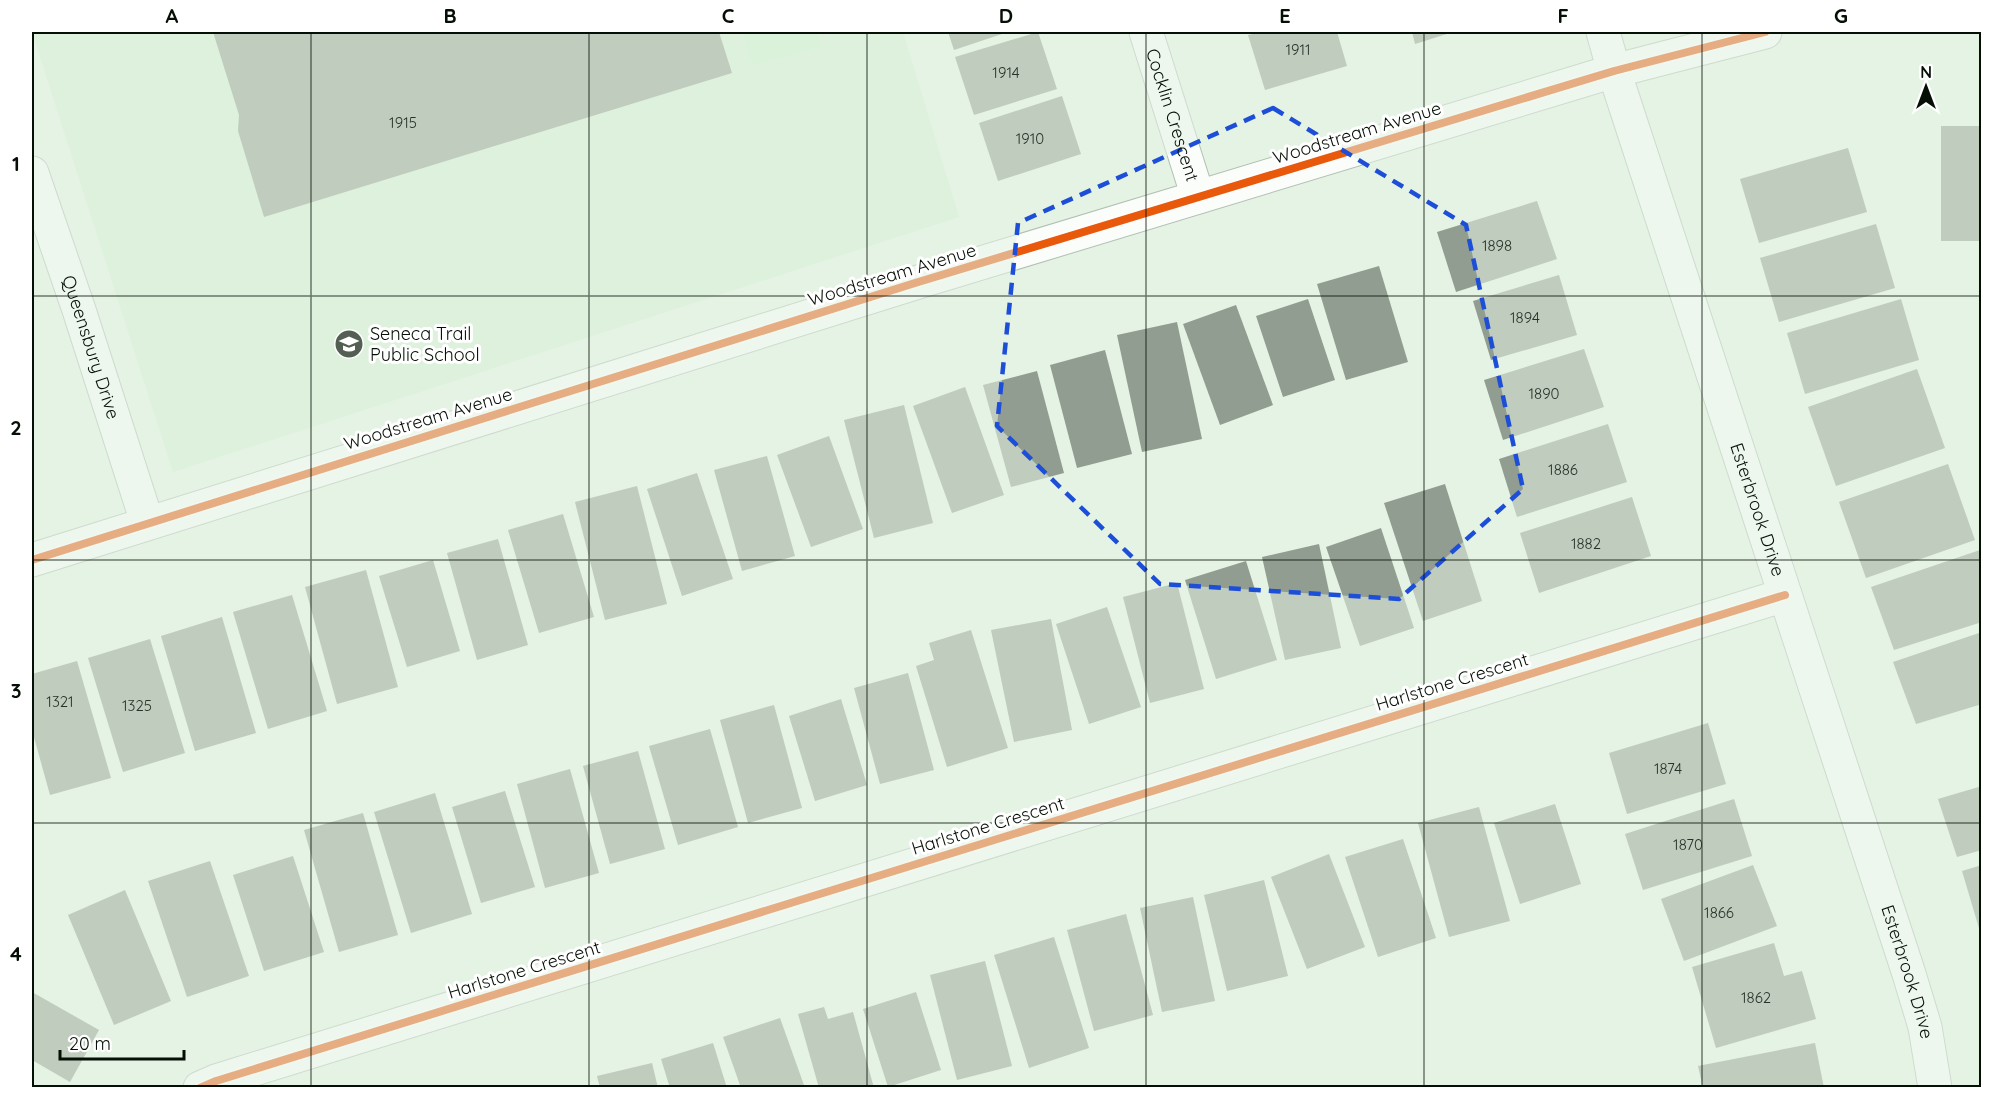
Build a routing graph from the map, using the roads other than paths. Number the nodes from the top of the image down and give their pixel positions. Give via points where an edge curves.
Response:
1 (1146, 32) edge
2 (1603, 32) edge
3 (1765, 32) edge
4 (1614, 71) junction
5 (32, 173) edge
6 (1198, 197) junction
7 (147, 522) junction
8 (32, 560) edge
9 (1785, 595) junction
10 (200, 1088) edge
11 (1935, 1088) edge

1 - 6 street, Cocklin Crescent
2 - 4 street
3 - 4 street, Woodstream Avenue
4 - 6 street, Woodstream Avenue
4 - 9 street, Esterbrook Drive
5 - 7 street, Queensbury Drive
6 - 7 street, Woodstream Avenue
7 - 8 street, Woodstream Avenue
9 - 10 street, Harlstone Crescent
9 - 11 street, Esterbrook Drive via 1909,974 1925,1028

